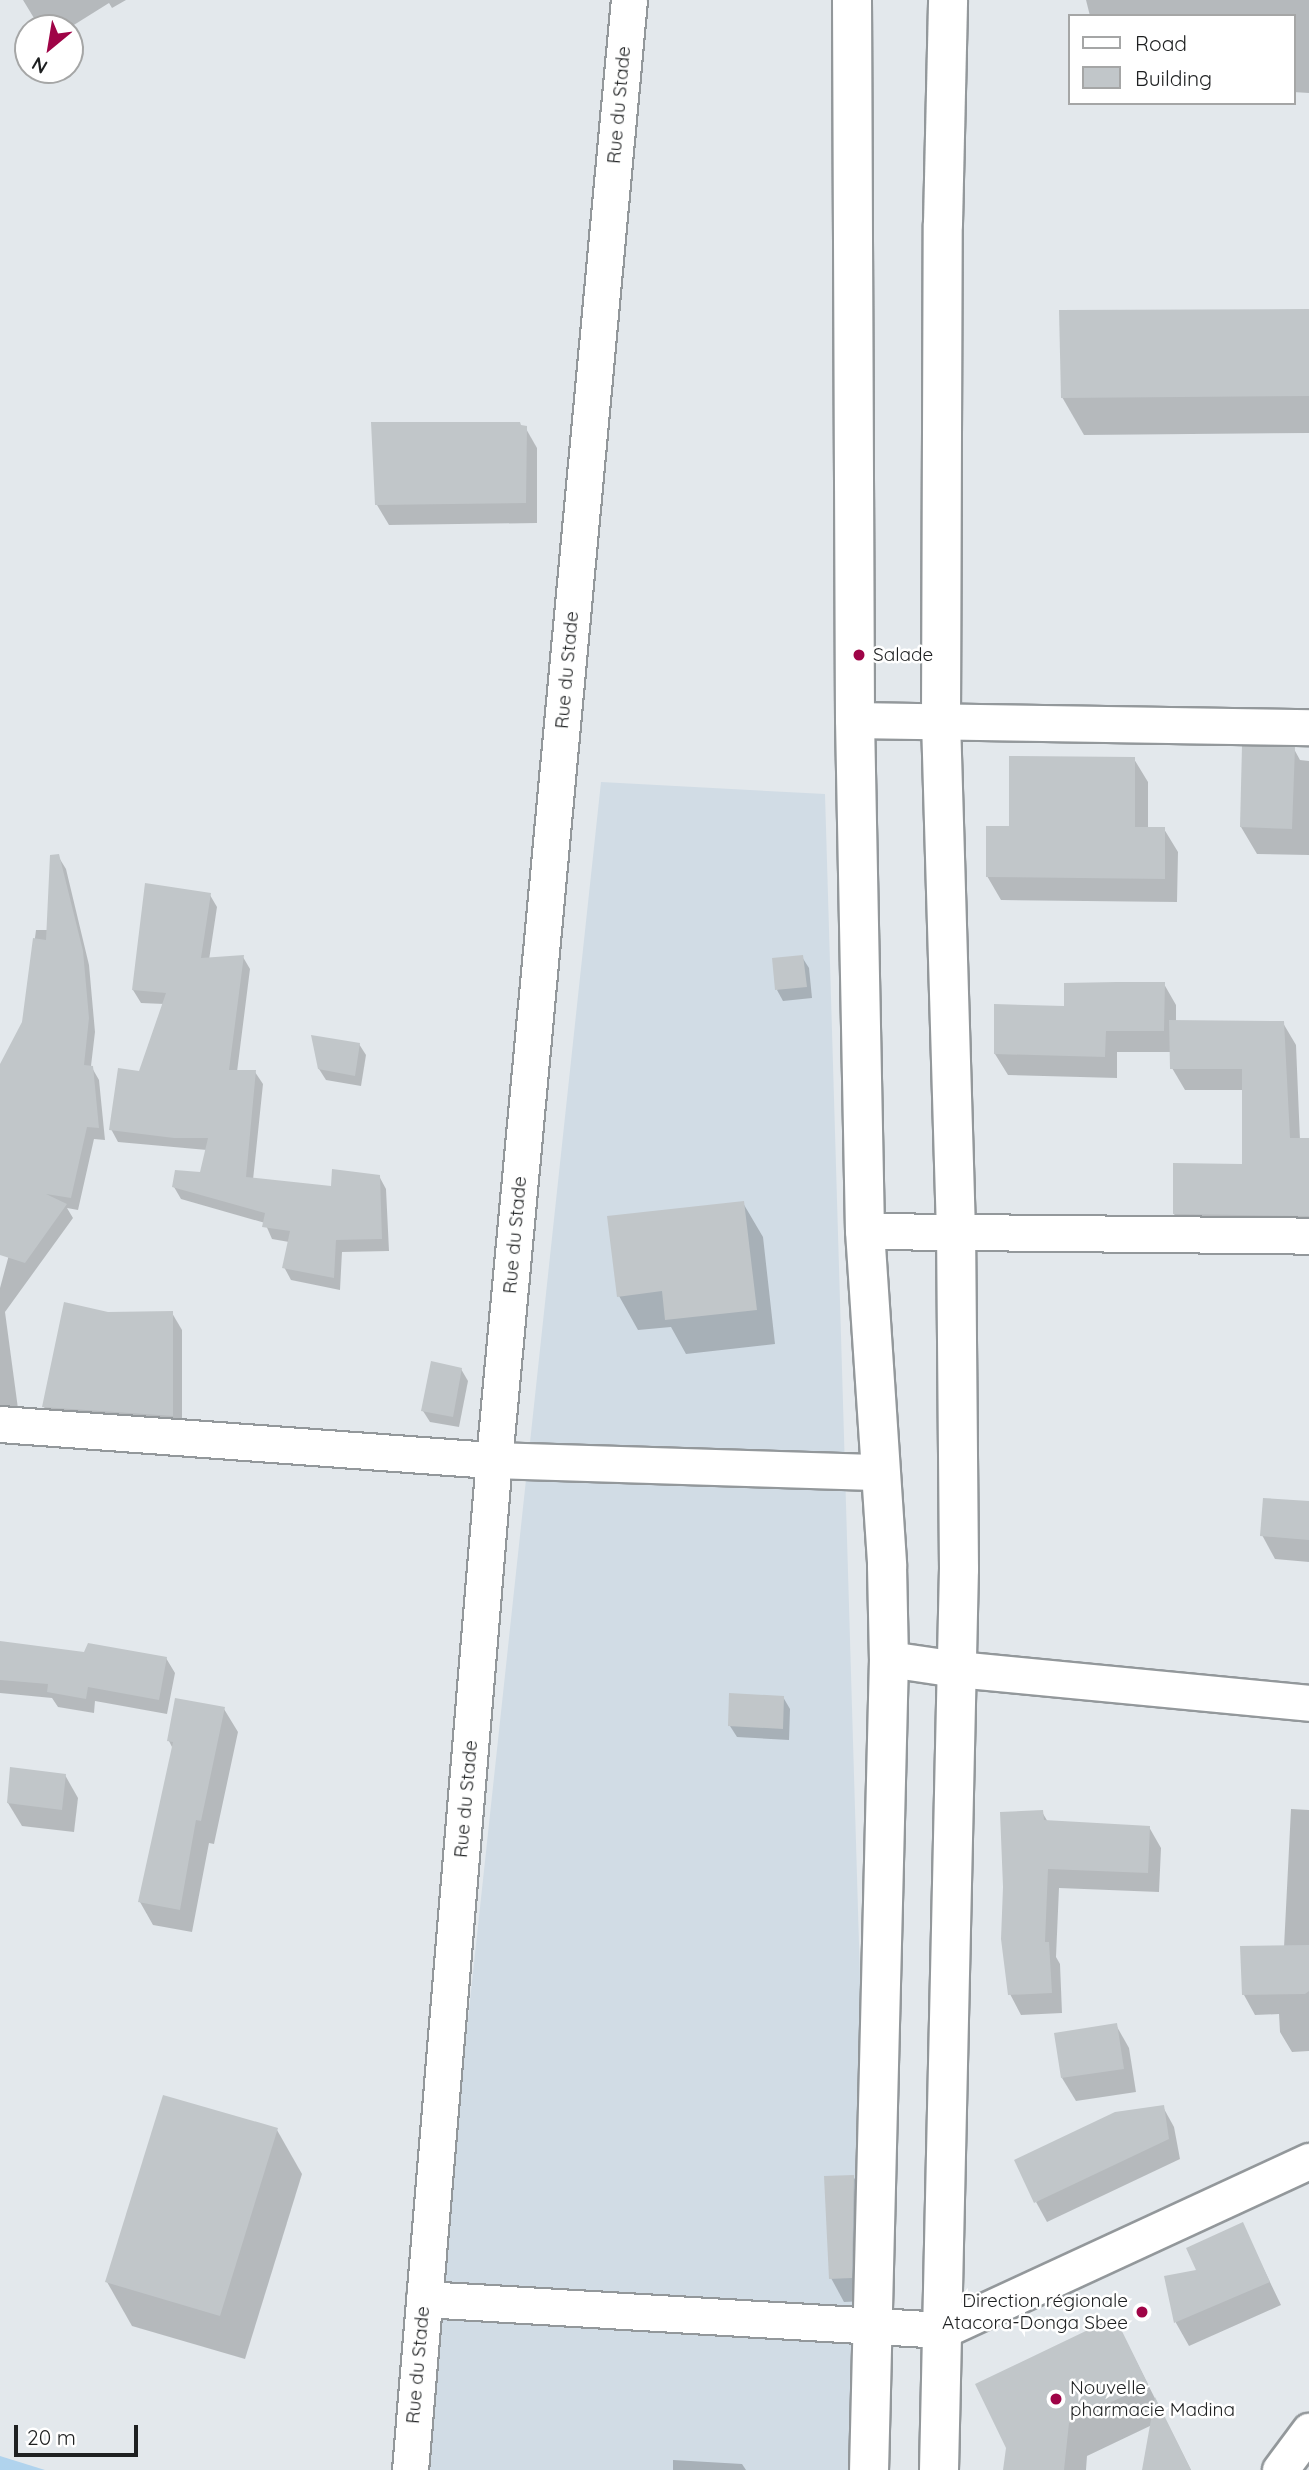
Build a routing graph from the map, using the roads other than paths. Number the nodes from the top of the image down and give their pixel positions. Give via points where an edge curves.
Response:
1 (629, 0) edge
2 (852, 0) edge
3 (948, 0) edge
4 (855, 720) junction
5 (941, 720) junction
6 (1309, 727) edge
7 (865, 1231) junction
8 (956, 1232) junction
9 (1309, 1236) edge
10 (0, 1424) edge
11 (494, 1460) junction
12 (880, 1472) junction
13 (889, 1658) junction
14 (957, 1669) junction
15 (1309, 1703) edge
16 (1309, 2161) edge
17 (424, 2298) junction
18 (875, 2327) junction
19 (943, 2330) junction
20 (1309, 2431) edge
21 (410, 2470) edge
22 (869, 2470) edge
23 (939, 2470) edge
24 (1280, 2470) edge

1 - 11 street, Rue du Stade
2 - 4 main road
3 - 5 main road
4 - 5 street
4 - 7 main road
5 - 6 street
5 - 8 main road
7 - 8 street
7 - 12 main road
8 - 9 street
8 - 14 main road
10 - 11 street
11 - 12 street
11 - 17 street, Rue du Stade
12 - 13 main road
13 - 14 street
13 - 18 main road
14 - 15 street
14 - 19 main road
16 - 19 street
17 - 18 street
17 - 21 street, Rue du Stade
18 - 19 street
18 - 22 main road
19 - 23 main road
20 - 24 street

